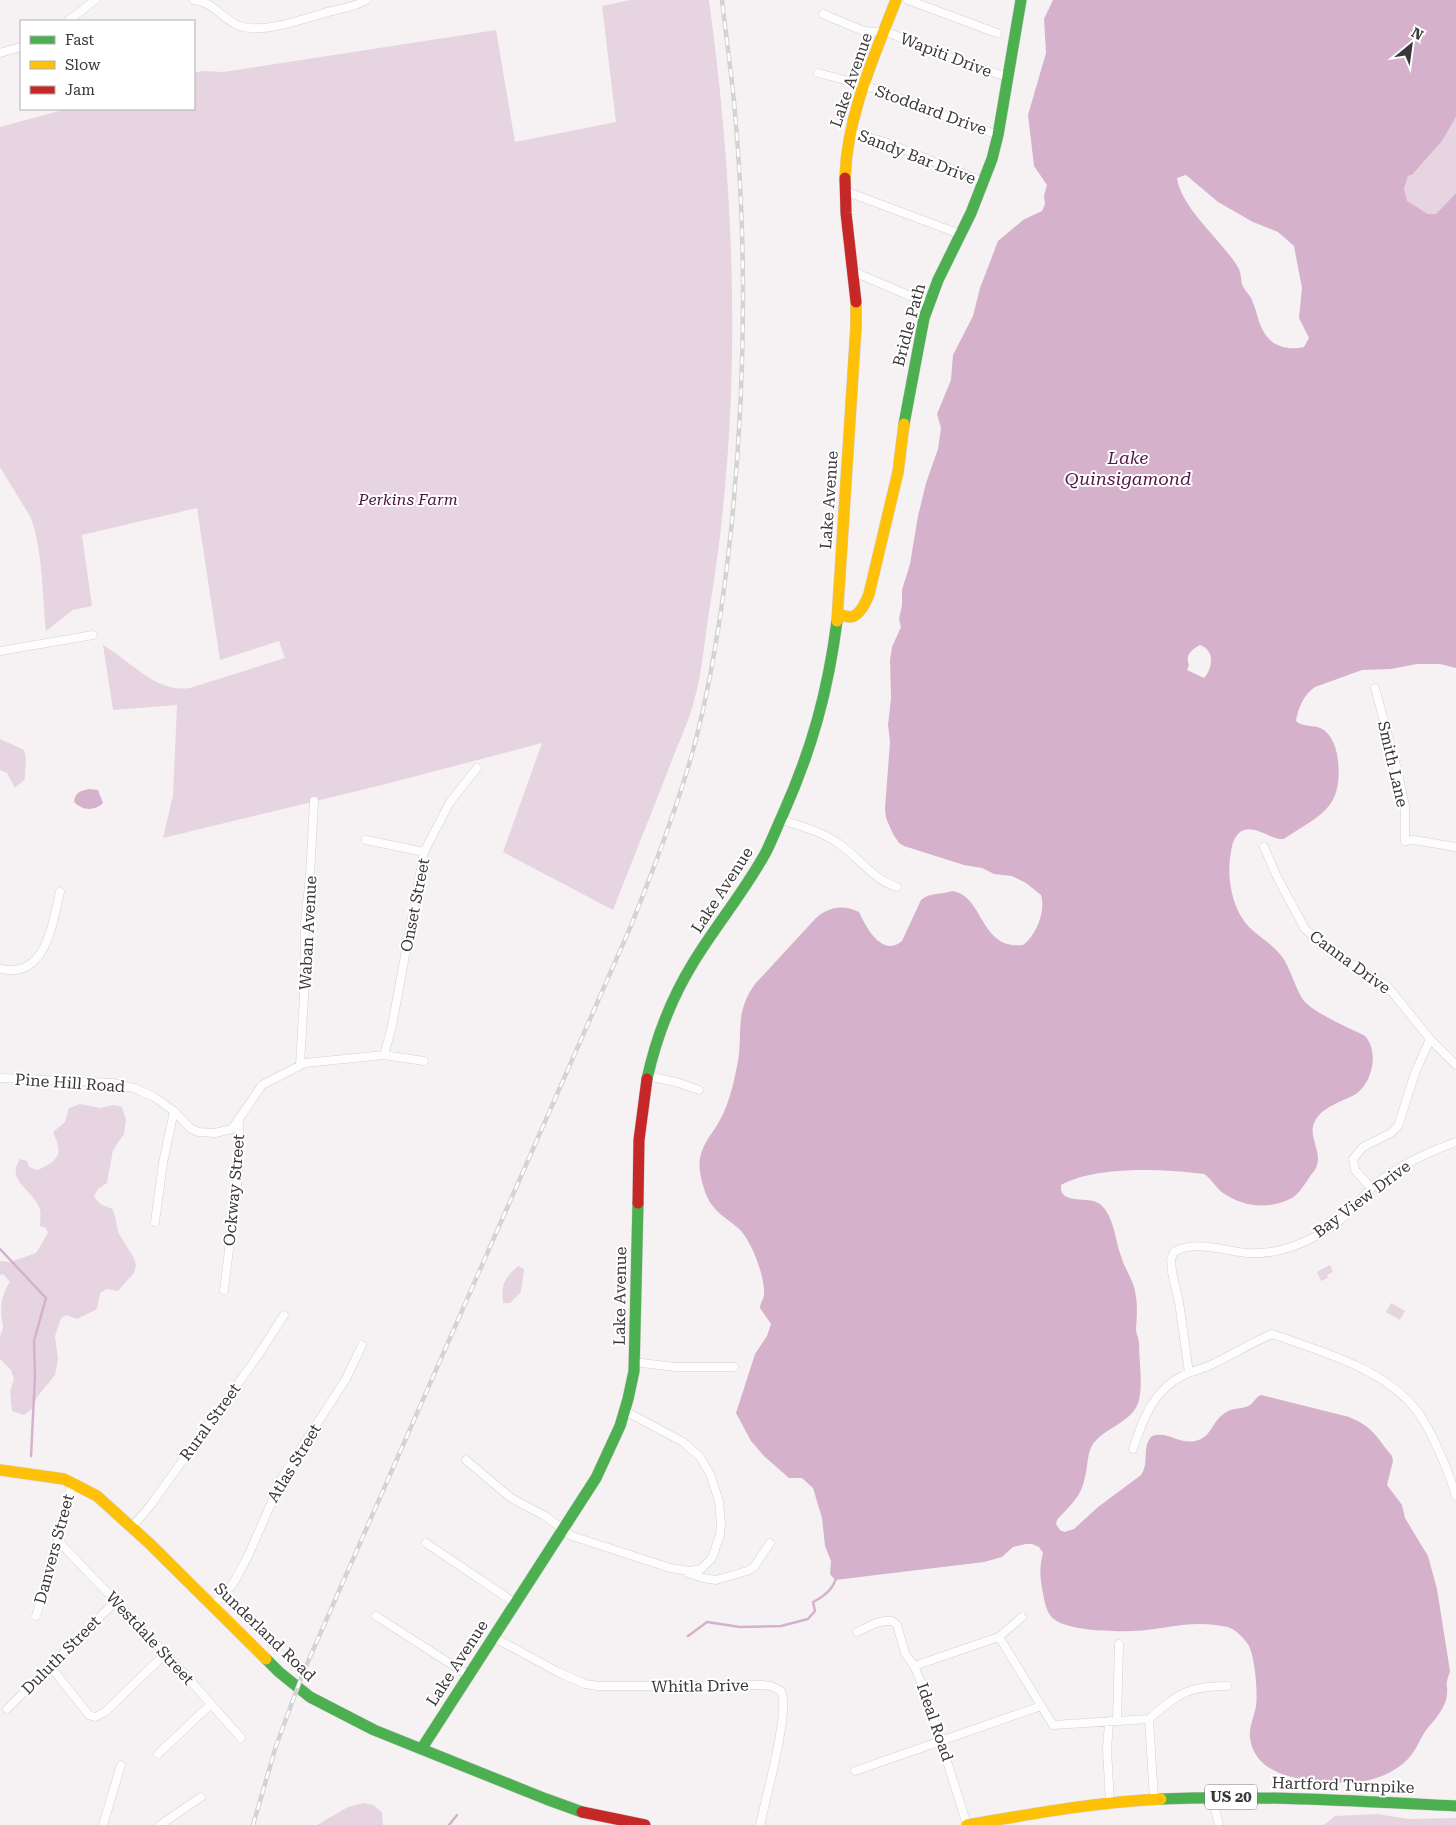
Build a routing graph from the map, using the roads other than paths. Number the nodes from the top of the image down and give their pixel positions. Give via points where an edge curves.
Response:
1 (95, 0) edge
2 (194, 0) edge
3 (366, 0) edge
4 (896, 0) edge
5 (908, 0) edge
6 (1021, 0) edge
7 (823, 14) dead end
8 (69, 20) edge
9 (885, 31) junction
10 (997, 33) dead end
11 (20, 47) edge
12 (0, 53) edge
13 (818, 73) dead end
14 (1007, 77) junction
15 (864, 85) junction
16 (850, 132) junction
17 (998, 135) junction
18 (984, 182) junction
19 (845, 192) junction
20 (960, 234) junction
21 (854, 272) junction
22 (929, 304) junction
23 (838, 614) junction
24 (93, 635) dead end
25 (0, 651) edge
26 (1375, 688) dead end
27 (477, 768) dead end
28 (314, 801) dead end
29 (782, 820) junction
30 (366, 840) dead end
31 (1264, 847) dead end
32 (1456, 847) edge
33 (424, 852) junction
34 (897, 887) dead end
35 (60, 892) dead end
36 (0, 969) edge
37 (1430, 1039) junction
38 (384, 1055) junction
39 (424, 1061) dead end
40 (300, 1065) junction
41 (1456, 1065) edge
42 (647, 1076) junction
43 (0, 1078) edge
44 (699, 1090) dead end
45 (174, 1111) junction
46 (239, 1119) junction
47 (1456, 1142) edge
48 (1371, 1188) junction
49 (155, 1222) dead end
50 (224, 1290) dead end
51 (284, 1315) dead end
52 (362, 1345) dead end
53 (634, 1362) junction
54 (734, 1367) dead end
55 (1189, 1373) junction
56 (625, 1411) junction
57 (1133, 1449) dead end
58 (466, 1460) dead end
59 (0, 1470) edge
60 (72, 1482) junction
61 (1456, 1496) edge
62 (132, 1527) junction
63 (564, 1528) junction
64 (59, 1539) junction
65 (426, 1543) dead end
66 (770, 1543) dead end
67 (682, 1570) junction
68 (116, 1601) junction
69 (515, 1603) junction
70 (212, 1605) junction
71 (36, 1616) dead end
72 (376, 1616) dead end
73 (1022, 1617) dead end
74 (857, 1632) dead end
75 (492, 1637) junction
76 (998, 1637) junction
77 (1119, 1644) dead end
78 (165, 1654) junction
79 (50, 1666) junction
80 (914, 1666) junction
81 (468, 1675) junction
82 (1227, 1686) dead end
83 (211, 1704) junction
84 (1041, 1706) junction
85 (7, 1709) dead end
86 (1149, 1719) junction
87 (1113, 1721) junction
88 (241, 1738) dead end
89 (942, 1741) junction
90 (422, 1748) junction
91 (158, 1754) dead end
92 (121, 1765) dead end
93 (855, 1770) dead end
94 (201, 1797) dead end
95 (1212, 1797) junction
96 (1154, 1799) junction
97 (1110, 1802) junction
98 (1456, 1806) edge
99 (102, 1825) edge
100 (160, 1825) edge
101 (645, 1825) edge
102 (760, 1825) edge
103 (967, 1825) edge
104 (1219, 1825) edge

1 - 8 street
2 - 3 street via 211,5 237,24 254,28 304,20
4 - 9 main road, Lake Avenue
5 - 10 street
6 - 14 main road, Bridle Path
7 - 9 street via 861,30
9 - 14 street, Wapiti Drive via 941,55
9 - 15 main road, Lake Avenue
11 - 12 street
13 - 15 street, Stoddard Drive
14 - 17 main road, Bridle Path
15 - 16 main road, Lake Avenue
15 - 17 street, Stoddard Drive
16 - 18 street, Sandy Bar Drive via 885,142
16 - 19 main road, Lake Avenue
17 - 18 main road, Bridle Path
18 - 20 main road, Bridle Path
19 - 20 street
19 - 21 main road, Lake Avenue
20 - 22 main road, Bridle Path
21 - 22 street
21 - 23 main road, Lake Avenue via 856,327
22 - 23 main road, Bridle Path via 908,397 898,472 869,594 857,614 850,618
23 - 29 main road, Lake Avenue via 821,714
24 - 25 street
26 - 32 street, Smith Lane via 1405,807 1405,841
27 - 33 street, Onset Street via 450,802
28 - 40 street, Waban Avenue via 305,923
29 - 34 street via 835,841 878,878
29 - 42 main road, Lake Avenue via 753,874 682,981 662,1024
30 - 33 street
31 - 37 street, Canna Drive via 1305,929 1328,949 1388,987
33 - 38 street, Onset Street
35 - 36 street via 50,932 35,962 10,972
37 - 41 street, Canna Drive
37 - 48 street via 1398,1126 1363,1147 1352,1158 1355,1170
38 - 39 street, Pine Hill Road
38 - 40 street, Pine Hill Road via 318,1060
40 - 46 street, Pine Hill Road via 262,1085
42 - 44 street
42 - 53 main road, Lake Avenue via 640,1140
43 - 45 street, Pine Hill Road via 112,1083 144,1092
45 - 46 street, Pine Hill Road via 190,1128 206,1133 232,1129
45 - 49 street
46 - 50 street, Ockway Street via 238,1178
47 - 48 street, Bay View Drive via 1407,1163
48 - 55 street, Bay View Drive via 1330,1227 1289,1247 1255,1253 1208,1247 1174,1252 1172,1272
51 - 62 street, Rural Street via 252,1365
52 - 70 street, Atlas Street via 346,1379 282,1476 236,1579
53 - 54 street via 675,1367
53 - 56 main road, Lake Avenue
55 - 57 street via 1169,1384 1153,1401
55 - 61 street via 1206,1368 1272,1334 1350,1364 1388,1384 1415,1408 1442,1459
56 - 63 main road, Lake Avenue via 605,1460
56 - 67 street via 683,1442 700,1457 713,1482 720,1512 718,1542 705,1567
58 - 63 street via 511,1498
59 - 60 main road, Sunderland Road
60 - 62 main road, Sunderland Road via 97,1496
60 - 64 street, Danvers Street
62 - 70 main road, Sunderland Road
63 - 67 street via 572,1536
63 - 69 main road, Lake Avenue
64 - 68 street, Westdale Street
64 - 71 street, Danvers Street
65 - 69 street
66 - 67 street via 754,1566 733,1576 710,1579
68 - 78 street, Westdale Street
68 - 79 street, Duluth Street
69 - 75 main road, Lake Avenue
70 - 90 main road, Sunderland Road via 279,1672 310,1697 354,1721
72 - 81 street
73 - 76 street
74 - 80 street, Ideal Road via 885,1621 895,1622 905,1653
75 - 81 main road, Lake Avenue
75 - 102 street, Whitla Drive via 585,1684 761,1685 781,1691 784,1707
76 - 80 street
76 - 84 street
77 - 87 street
78 - 79 street via 105,1712 95,1717 89,1715
78 - 83 street, Westdale Street
79 - 85 street, Duluth Street
80 - 89 street, Ideal Road
81 - 90 main road, Lake Avenue
82 - 86 street via 1195,1688
83 - 88 street, Westdale Street
83 - 91 street
84 - 87 street via 1053,1725
84 - 89 street
86 - 87 street
86 - 96 street
87 - 97 street via 1107,1750
89 - 93 street
89 - 103 street, Ideal Road
90 - 101 main road, Sunderland Road via 574,1809
92 - 99 street
94 - 100 street
95 - 96 main road, Hartford Turnpike / US 20
95 - 98 main road, Hartford Turnpike / US 20
95 - 104 street
96 - 97 main road, Hartford Turnpike / US 20
97 - 103 main road, US 20

